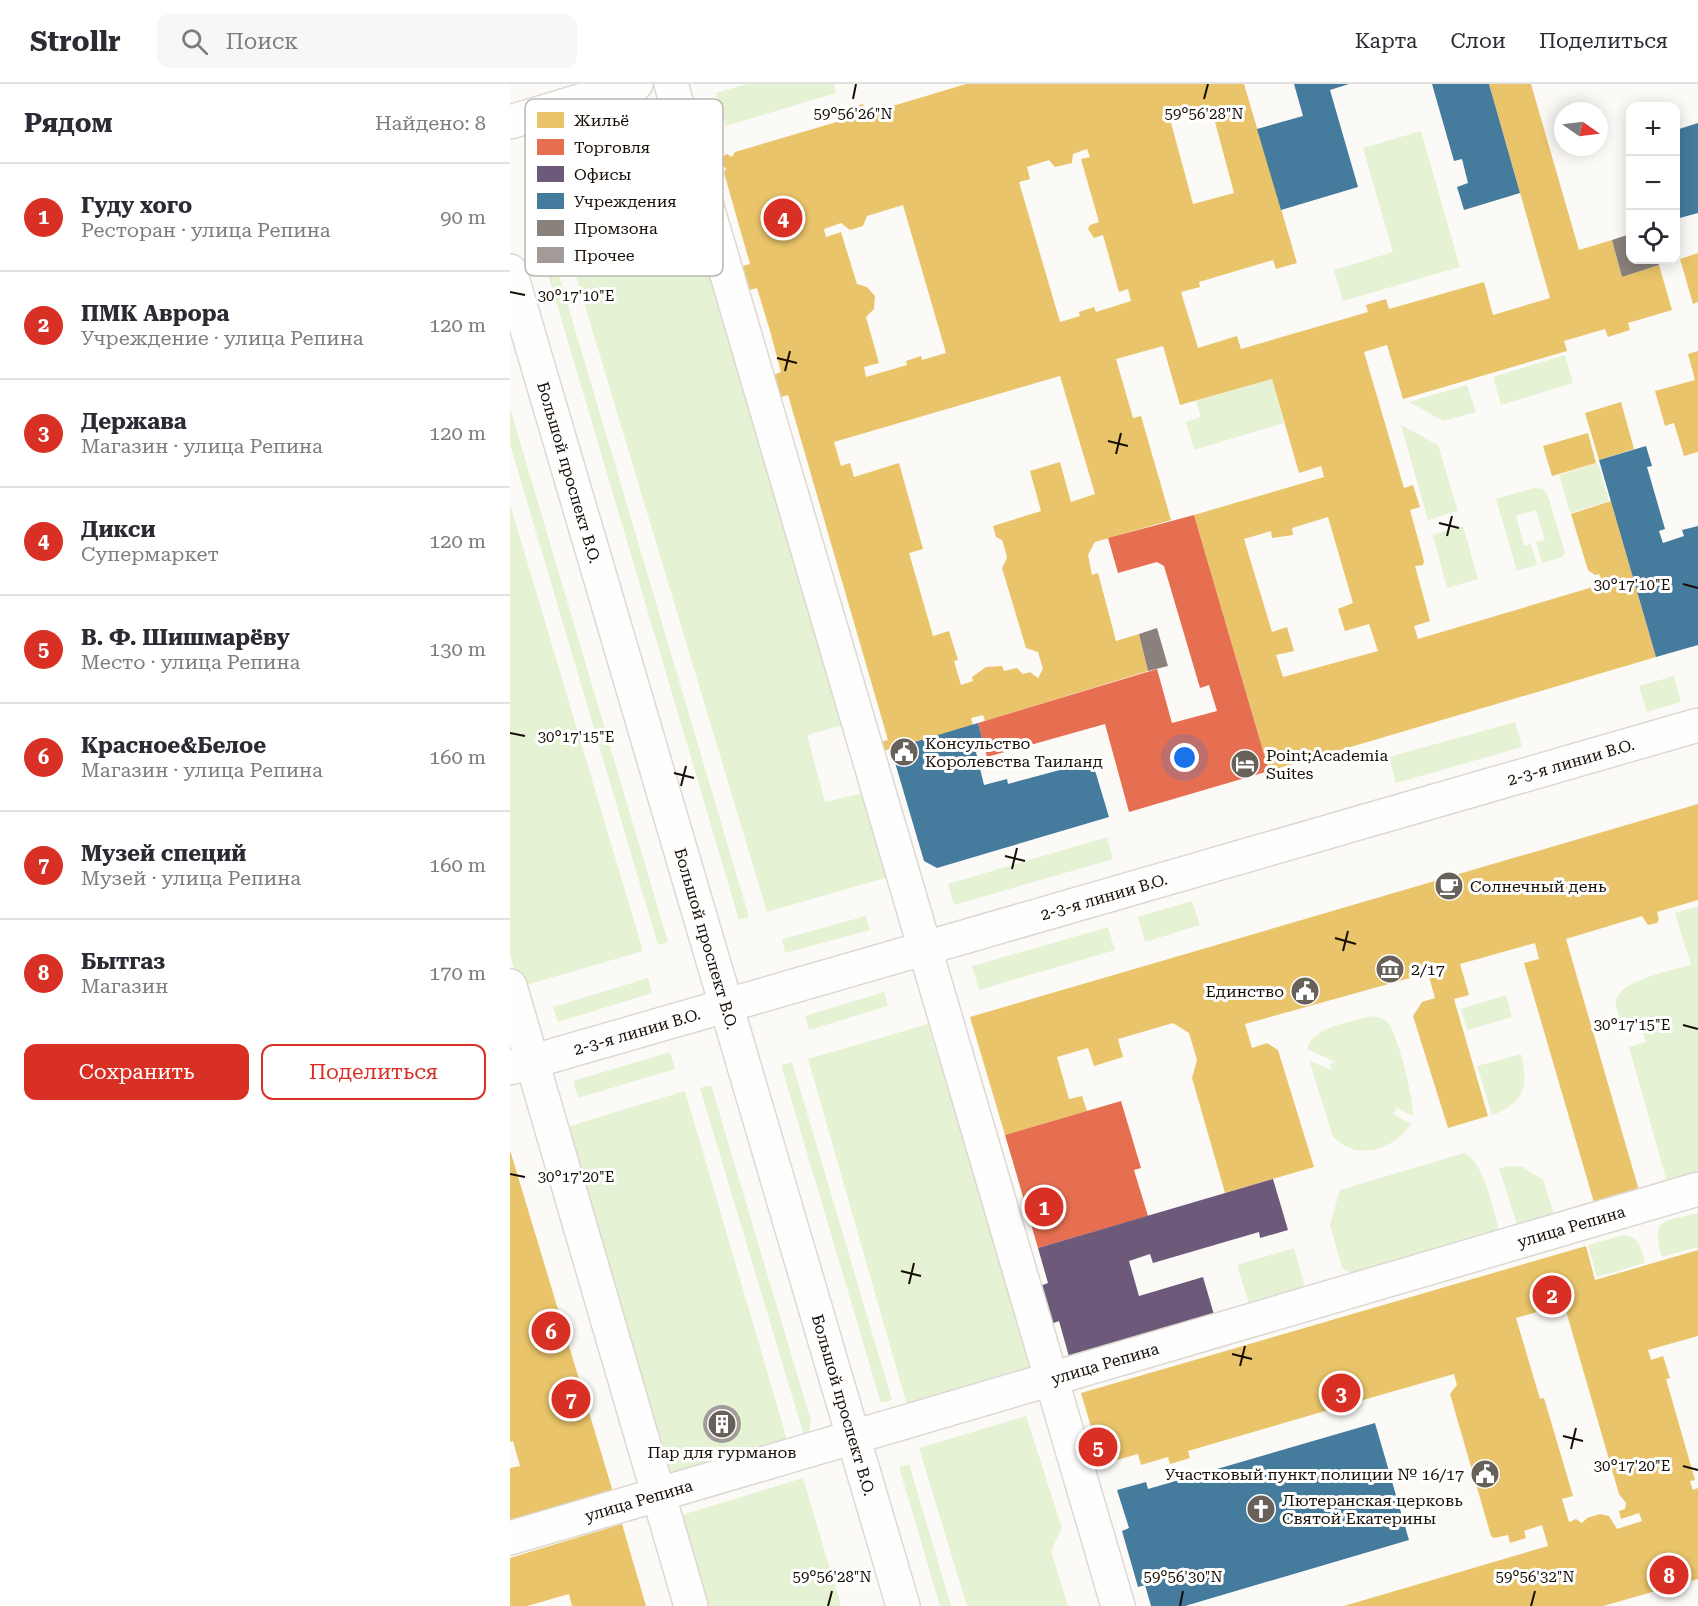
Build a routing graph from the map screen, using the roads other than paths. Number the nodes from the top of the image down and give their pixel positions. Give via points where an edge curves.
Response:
1 (636, 84) edge
2 (671, 84) edge
3 (586, 99) edge
4 (675, 99) edge
5 (525, 117) edge
6 (510, 122) edge
7 (723, 261) edge
8 (510, 271) edge
9 (1698, 725) edge
10 (925, 948) junction
11 (510, 986) edge
12 (726, 1006) junction
13 (521, 1065) edge
14 (1698, 1189) edge
15 (1051, 1379) junction
16 (854, 1438) junction
17 (659, 1494) junction
18 (510, 1538) edge
19 (691, 1606) edge
20 (903, 1606) edge
21 (1118, 1606) edge

1 - 3 street
2 - 4 street
5 - 6 street
7 - 10 street
8 - 12 street, Большой проспект В.О.
9 - 10 street, 2-3-я линии В.О.
10 - 12 street, 2-3-я линии В.О.
10 - 15 street
11 - 13 street
12 - 13 street, 2-3-я линии В.О.
12 - 16 street, Большой проспект В.О.
13 - 17 street
14 - 15 street, улица Репина
15 - 16 street, улица Репина
15 - 21 street
16 - 17 street, улица Репина
16 - 20 street, Большой проспект В.О.
17 - 18 street, улица Репина
17 - 19 street

